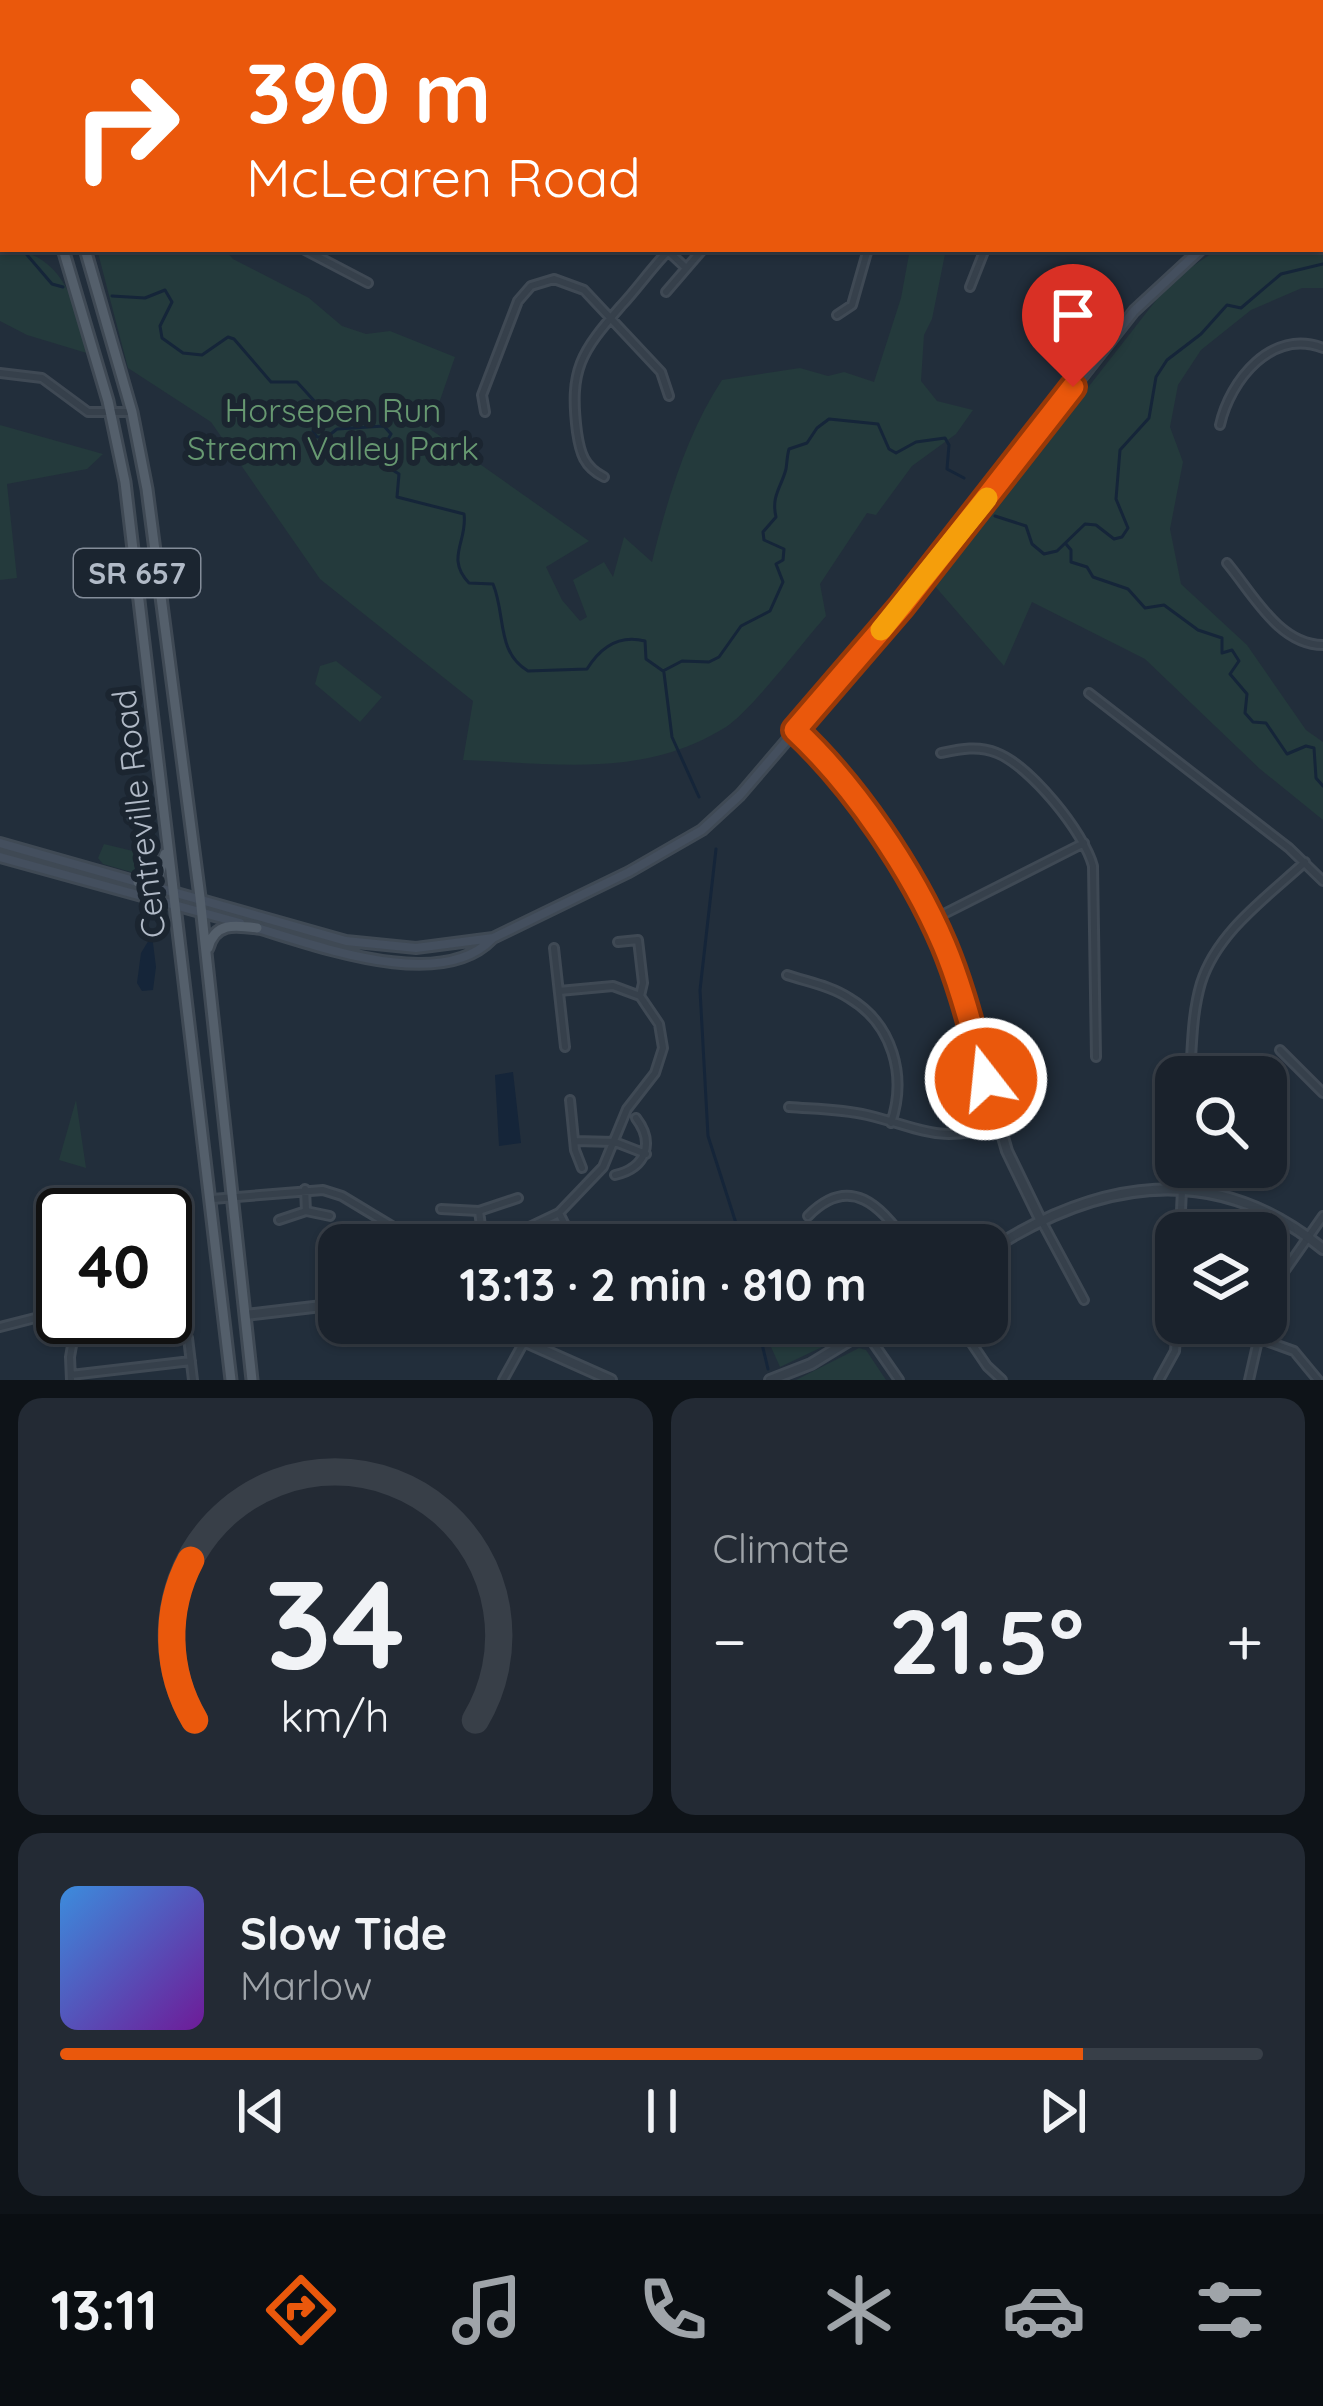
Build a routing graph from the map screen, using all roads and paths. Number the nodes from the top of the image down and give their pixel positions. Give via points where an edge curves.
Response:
1 (64, 252) edge
2 (86, 252) edge
3 (308, 252) edge
4 (667, 252) edge
5 (671, 252) edge
6 (700, 252) edge
7 (867, 252) edge
8 (984, 252) edge
9 (1198, 252) edge
10 (686, 268) junction
11 (368, 284) dead end
12 (970, 286) dead end
13 (666, 292) dead end
14 (837, 316) dead end
15 (610, 318) junction
16 (1323, 348) edge
17 (0, 373) edge
18 (669, 396) dead end
19 (132, 412) junction
20 (485, 412) dead end
21 (111, 414) junction
22 (1220, 424) dead end
23 (604, 477) dead end
24 (1227, 563) dead end
25 (1323, 645) edge
26 (1089, 694) dead end
27 (795, 730) junction
28 (941, 753) dead end
29 (167, 836) junction
30 (1085, 842) junction
31 (0, 843) edge
32 (0, 856) edge
33 (1305, 862) junction
34 (1323, 881) edge
35 (138, 882) junction
36 (174, 892) junction
37 (200, 897) junction
38 (175, 904) junction
39 (201, 911) junction
40 (932, 920) junction
41 (257, 928) junction
42 (494, 938) junction
43 (618, 942) dead end
44 (554, 948) dead end
45 (207, 959) junction
46 (787, 975) dead end
47 (559, 991) junction
48 (640, 996) junction
49 (565, 1047) dead end
50 (1280, 1050) dead end
51 (1192, 1056) edge
52 (1096, 1058) dead end
53 (1323, 1093) edge
54 (570, 1100) dead end
55 (789, 1107) dead end
56 (636, 1118) dead end
57 (891, 1123) junction
58 (1000, 1125) junction
59 (574, 1141) junction
60 (615, 1142) junction
61 (646, 1154) junction
62 (582, 1168) dead end
63 (615, 1174) dead end
64 (305, 1189) junction
65 (1180, 1190) junction
66 (233, 1198) junction
67 (518, 1198) dead end
68 (212, 1199) junction
69 (441, 1209) dead end
70 (479, 1210) junction
71 (307, 1211) junction
72 (1180, 1212) edge
73 (559, 1213) junction
74 (330, 1216) dead end
75 (808, 1216) dead end
76 (1323, 1216) edge
77 (1040, 1219) junction
78 (279, 1220) dead end
79 (388, 1224) edge
80 (481, 1224) edge
81 (536, 1224) edge
82 (564, 1224) edge
83 (893, 1224) edge
84 (1308, 1237) junction
85 (1008, 1239) edge
86 (1323, 1250) edge
87 (1287, 1267) edge
88 (1084, 1300) dead end
89 (318, 1306) edge
90 (245, 1315) junction
91 (36, 1318) edge
92 (0, 1327) edge
93 (74, 1344) edge
94 (189, 1344) edge
95 (523, 1344) edge
96 (529, 1344) edge
97 (844, 1344) edge
98 (874, 1344) edge
99 (972, 1344) edge
100 (1175, 1344) edge
101 (1257, 1344) edge
102 (1275, 1344) edge
103 (191, 1360) junction
104 (71, 1378) edge
105 (193, 1380) edge
106 (231, 1380) edge
107 (252, 1380) edge
108 (503, 1380) edge
109 (611, 1380) edge
110 (770, 1380) edge
111 (899, 1380) edge
112 (1002, 1380) edge
113 (1159, 1380) edge
114 (1249, 1380) edge
115 (1318, 1380) edge

1 - 21 main road, Centreville Road / SR 657
2 - 19 main road, Centreville Road / SR 657
3 - 11 street
4 - 15 street
5 - 10 street
6 - 10 street
7 - 14 street via 852,305
8 - 12 street
9 - 27 main road via 1134,310
10 - 13 street
15 - 18 street via 662,372
15 - 20 street via 572,283 531,286 482,395
15 - 23 street via 591,340 574,388 579,448
16 - 22 street via 1296,342 1271,351 1231,389
17 - 21 street via 42,378 88,412
19 - 21 street
19 - 37 main road, Centreville Road / SR 657
21 - 29 main road, Centreville Road / SR 657
24 - 25 street via 1284,631
26 - 33 street
27 - 40 street via 844,782
27 - 42 main road via 692,837
28 - 30 street via 975,748 1007,758
29 - 35 main road via 159,874
29 - 36 main road, Centreville Road / SR 657
30 - 40 street
30 - 52 street via 1093,866
31 - 35 main road
32 - 38 main road
33 - 34 street
33 - 51 street via 1232,930 1207,967
35 - 36 main road
36 - 37 main road
36 - 38 main road, Centreville Road / SR 657
37 - 39 main road, Centreville Road / SR 657
37 - 42 main road via 364,945 432,948
38 - 39 main road
38 - 68 main road, Centreville Road / SR 657
39 - 41 main road
39 - 45 main road, Centreville Road / SR 657
40 - 58 street
41 - 42 main road via 343,955 416,962 478,952
41 - 45 main road via 217,930
43 - 48 street via 638,940
44 - 47 street
45 - 66 main road, Centreville Road / SR 657
46 - 57 street via 848,997 877,1022 897,1072
47 - 48 street via 613,986
47 - 49 street
48 - 60 street via 656,1016 663,1048
50 - 53 street
54 - 59 street
55 - 57 street
56 - 61 street
57 - 58 street via 939,1136
58 - 77 street
59 - 60 street
59 - 62 street
60 - 61 street
60 - 73 street via 598,1174
61 - 63 street
64 - 66 street
64 - 71 street
64 - 79 street via 342,1196
65 - 72 street
65 - 77 street via 1120,1192
65 - 84 street via 1256,1208
66 - 68 street
66 - 90 main road, Centreville Road / SR 657
67 - 70 street
68 - 106 main road, Centreville Road / SR 657
69 - 70 street
70 - 80 street
71 - 74 street
71 - 78 street
73 - 81 street
73 - 82 street
75 - 83 street via 831,1198 858,1198
76 - 84 street
77 - 85 street
77 - 88 street
84 - 86 street
84 - 87 street
89 - 90 street
90 - 107 main road, Centreville Road / SR 657
91 - 92 street
93 - 104 street
94 - 103 street
95 - 108 street
96 - 109 street
97 - 110 street
98 - 111 street
99 - 112 street
100 - 113 street
101 - 114 street
102 - 115 street via 1294,1351
103 - 104 street
103 - 105 street

